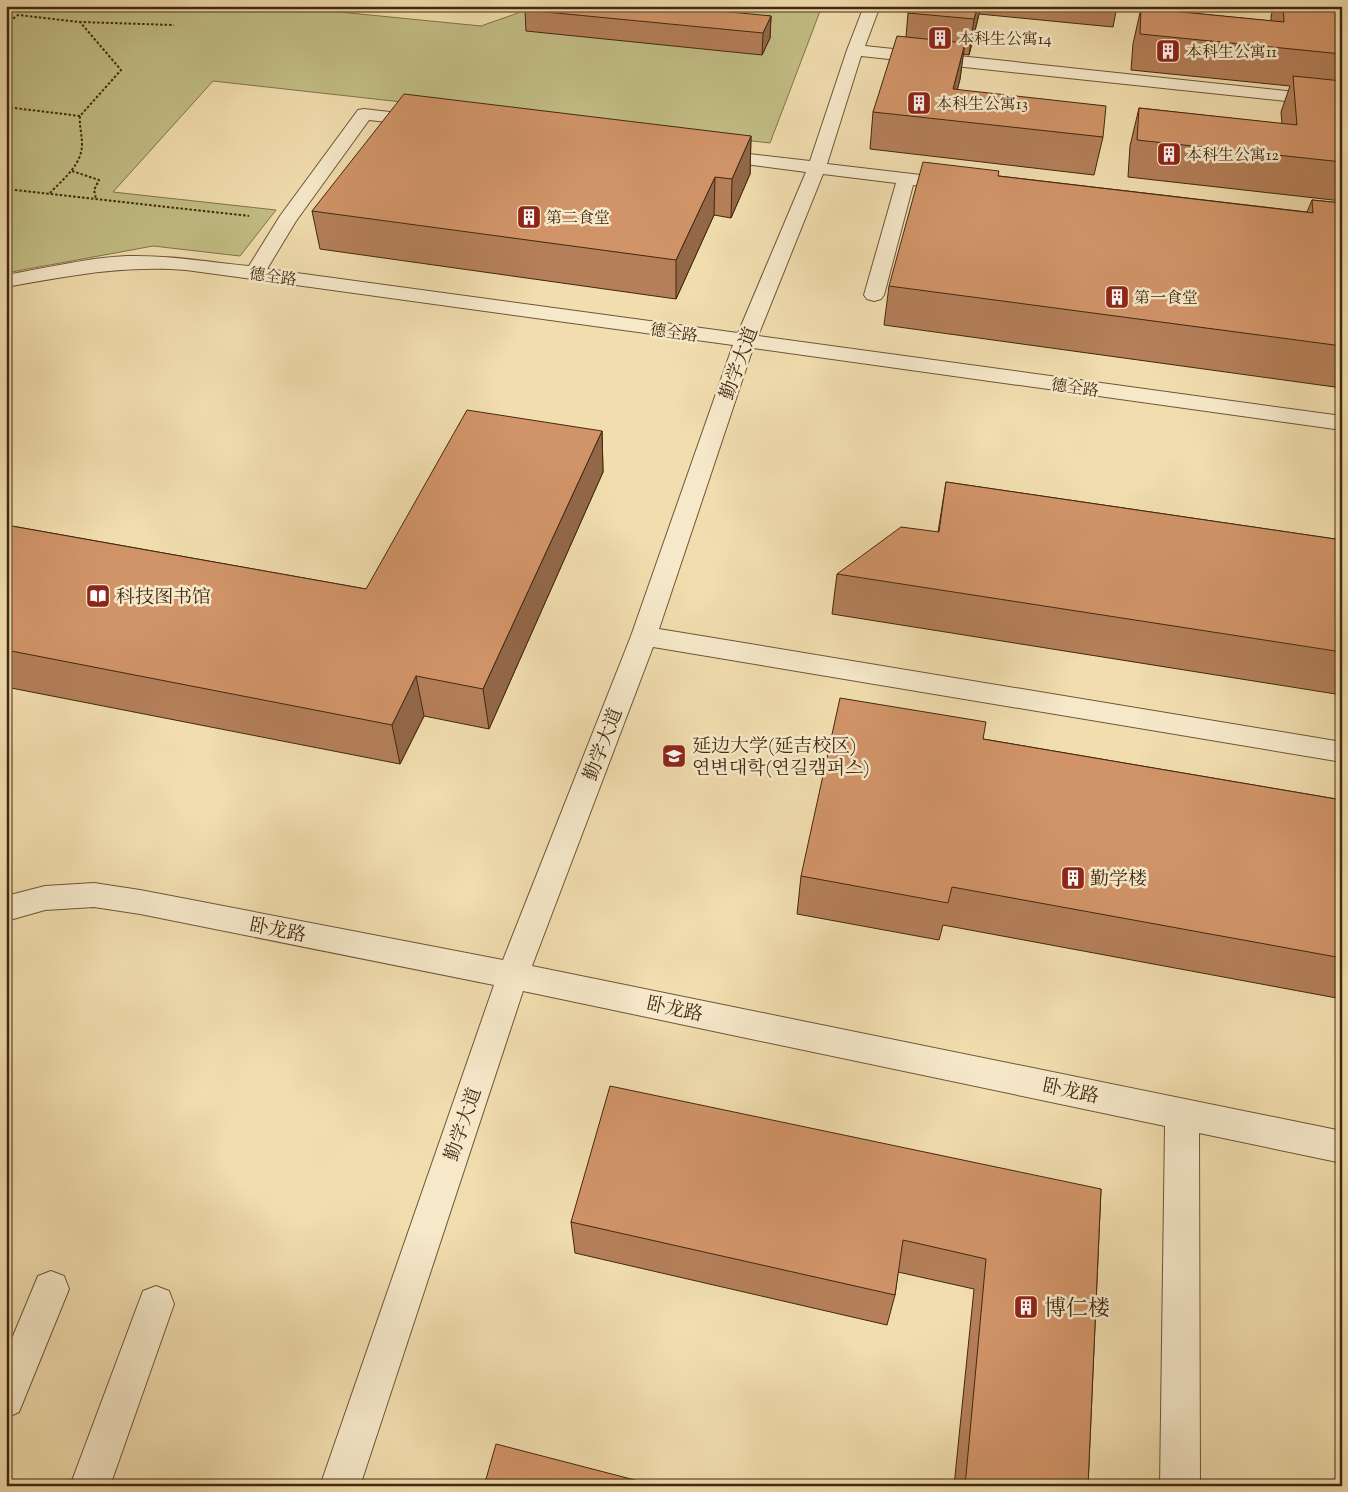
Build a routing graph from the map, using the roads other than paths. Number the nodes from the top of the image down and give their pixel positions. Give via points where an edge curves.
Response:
1 (872, 6) edge
2 (856, 50) junction
3 (1342, 102) edge
4 (443, 123) edge
5 (699, 153) edge
6 (818, 167) junction
7 (906, 179) junction
8 (976, 187) edge
9 (255, 273) junction
10 (6, 281) edge
11 (874, 295) dead end
12 (744, 341) junction
13 (1342, 423) edge
14 (644, 636) junction
15 (1342, 752) edge
16 (6, 909) edge
17 (513, 975) junction
18 (1182, 1113) junction
19 (1342, 1146) edge
20 (51, 1289) dead end
21 (156, 1304) dead end
22 (6, 1399) edge
23 (90, 1486) edge
24 (340, 1486) edge
25 (1180, 1486) edge

1 - 2 lane, 勤学大道
2 - 3 lane
2 - 6 lane, 勤学大道
4 - 9 lane via 364,114 287,220
5 - 6 lane
6 - 7 lane
6 - 12 lane, 勤学大道
7 - 8 lane
7 - 11 lane
9 - 10 lane, 德全路 via 144,262 100,264
9 - 12 lane, 德全路
12 - 13 lane, 德全路
12 - 14 lane, 勤学大道
14 - 15 lane
14 - 17 lane, 勤学大道
16 - 17 lane, 卧龙路 via 45,898 94,896 140,902
17 - 18 lane, 卧龙路
17 - 24 lane, 勤学大道
18 - 19 lane, 卧龙路
18 - 25 lane
20 - 22 lane
21 - 23 lane

